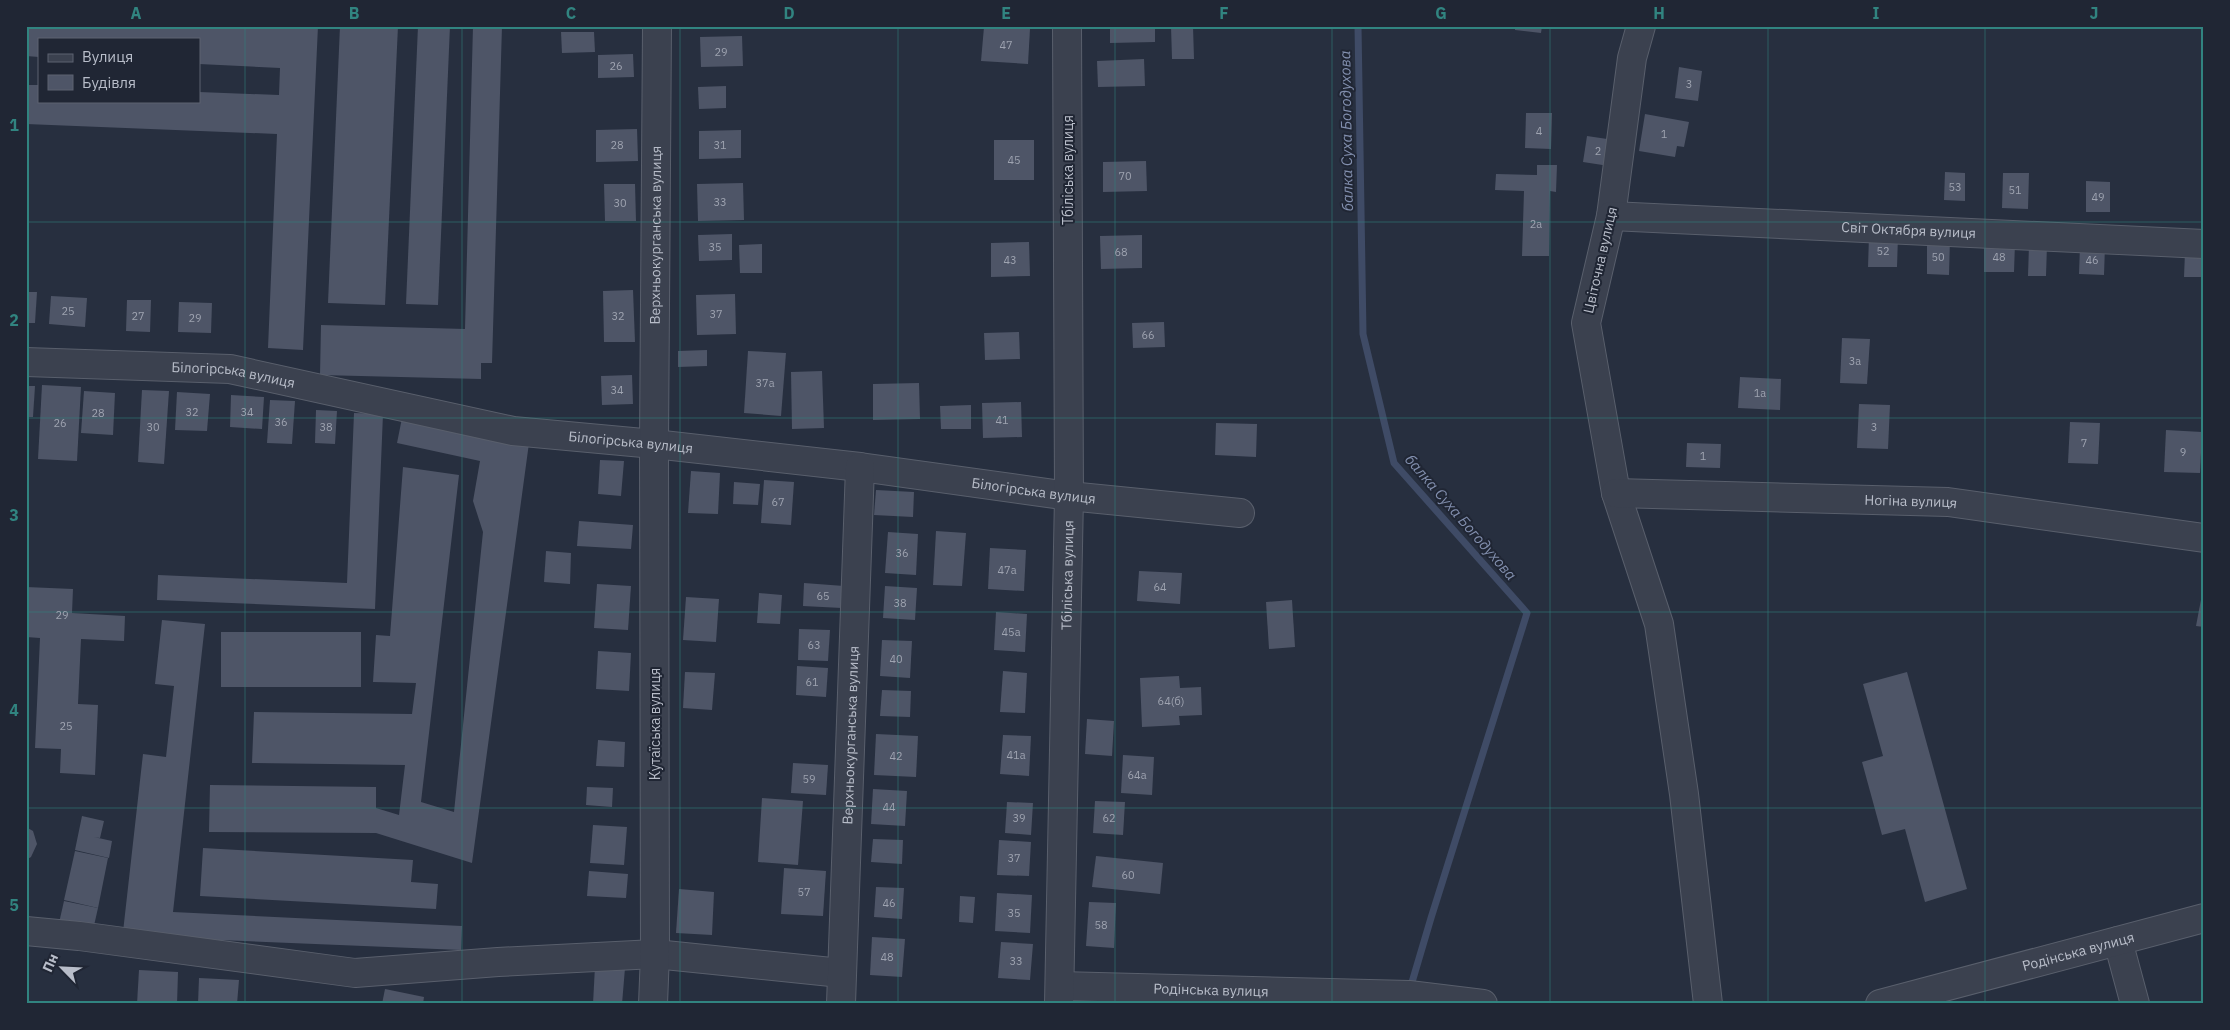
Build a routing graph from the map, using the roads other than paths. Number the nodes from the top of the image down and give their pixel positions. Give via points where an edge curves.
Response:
1 (657, 26) edge
2 (1067, 26) edge
3 (1641, 26) edge
4 (1612, 216) junction
5 (2204, 244) edge
6 (26, 362) edge
7 (654, 444) junction
8 (860, 467) junction
9 (1616, 493) junction
10 (1069, 496) junction
11 (1240, 513) dead end
12 (2204, 538) edge
13 (2204, 918) edge
14 (26, 931) edge
15 (2118, 942) junction
16 (655, 954) junction
17 (841, 973) junction
18 (1955, 994) edge
19 (1059, 995) edge
20 (653, 1004) edge
21 (841, 1004) edge
22 (1483, 1004) edge
23 (1708, 1004) edge
24 (1880, 1004) edge
25 (2135, 1004) edge

1 - 7 street, Верхньокурганська вулиця
2 - 10 street, Тбіліська вулиця
3 - 4 street, Цвiточна вулиця via 1632,58
4 - 5 street, Світ Октября вулиця
4 - 9 street, Цвiточна вулиця via 1586,322
6 - 7 street, Білогірська вулиця via 230,369 513,431
7 - 8 street, Білогірська вулиця
7 - 16 street, Кутаїська вулиця
8 - 10 street, Білогірська вулиця
8 - 17 street, Верхньокурганська вулиця
9 - 12 street, Ногіна вулиця via 1948,502
9 - 23 street, Цвiточна вулиця via 1659,624 1684,794
10 - 11 street, Білогірська вулиця
10 - 19 street, Тбіліська вулиця
13 - 15 street, Родінська вулиця
14 - 16 street via 355,973
15 - 18 street, Родінська вулиця
15 - 25 street
16 - 17 street
16 - 20 street, Кутаїська вулиця
17 - 21 street, Верхньокурганська вулиця
18 - 24 street, Родінська вулиця
19 - 22 street, Родінська вулиця via 1409,995

